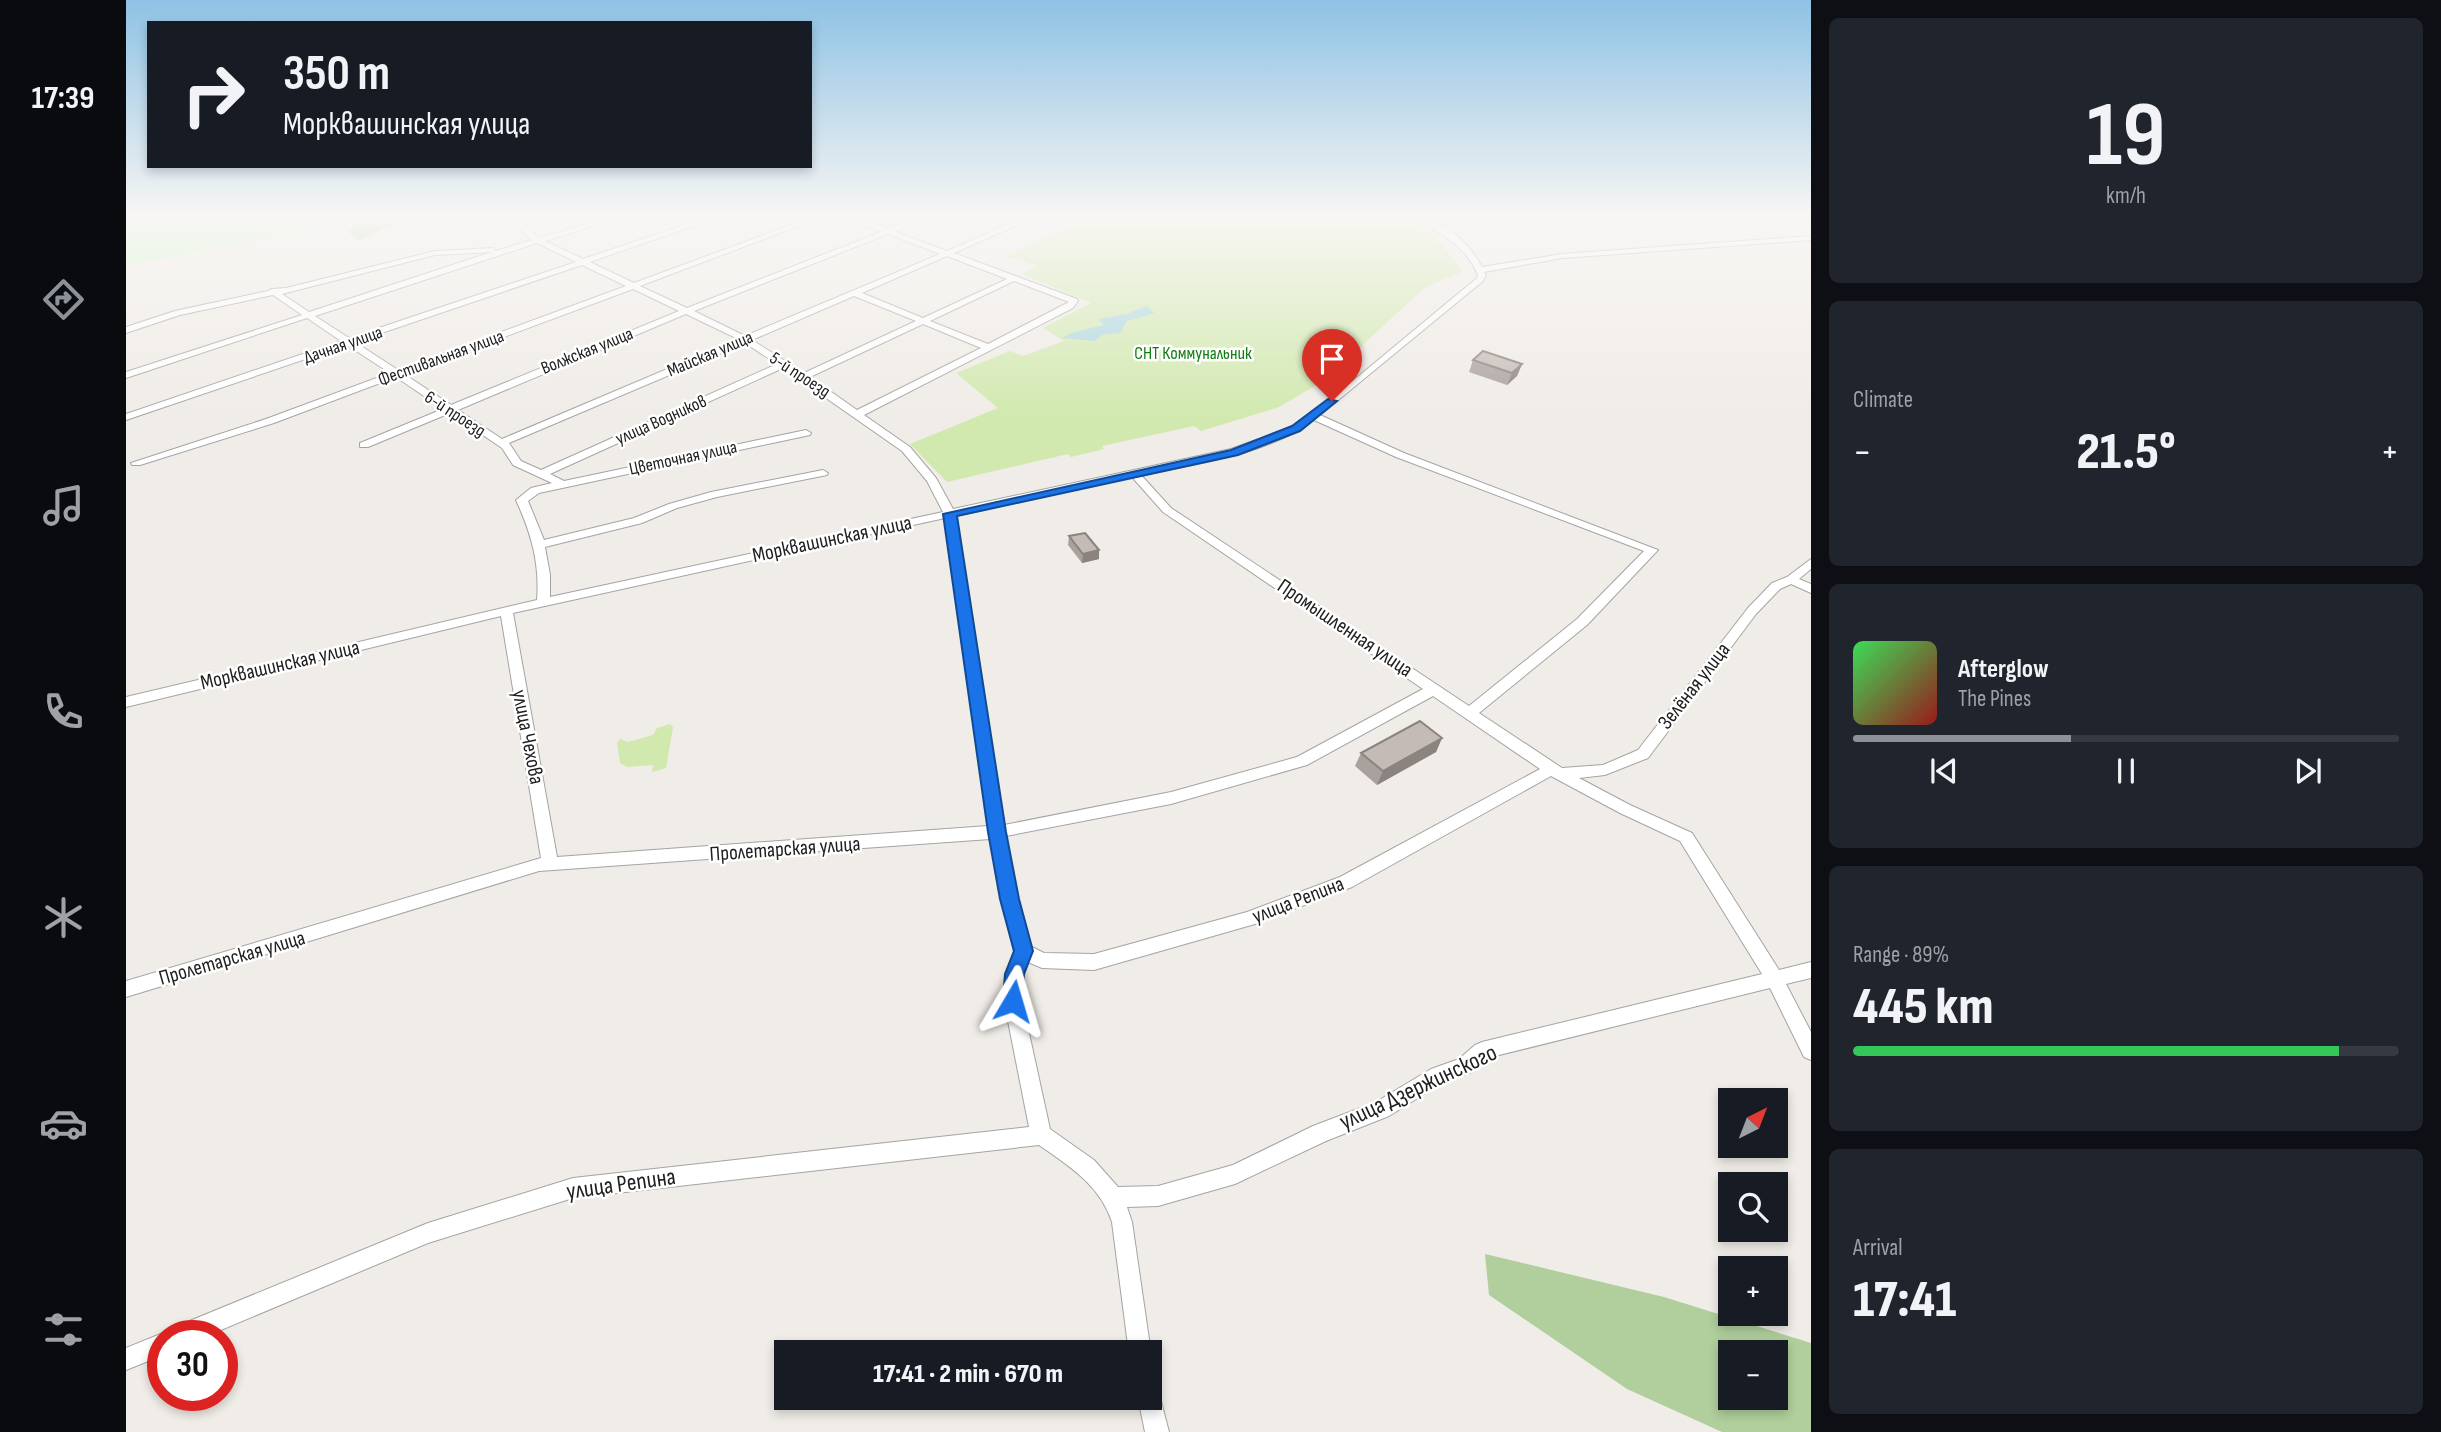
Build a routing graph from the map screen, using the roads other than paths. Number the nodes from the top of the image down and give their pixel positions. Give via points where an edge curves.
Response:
1 (316, 283) edge
2 (407, 283) edge
3 (522, 283) edge
4 (626, 283) edge
5 (646, 283) edge
6 (759, 283) edge
7 (879, 283) edge
8 (1005, 283) edge
9 (1027, 283) edge
10 (1476, 283) edge
11 (635, 287) junction
12 (272, 291) junction
13 (855, 293) junction
14 (687, 311) junction
15 (307, 316) junction
16 (923, 321) junction
17 (126, 330) edge
18 (745, 339) junction
19 (349, 343) junction
20 (989, 348) junction
21 (783, 365) junction
22 (395, 374) junction
23 (126, 375) edge
24 (803, 377) junction
25 (446, 409) junction
26 (858, 414) junction
27 (1313, 416) junction
28 (126, 417) edge
29 (806, 433) dead end
30 (501, 443) junction
31 (365, 445) dead end
32 (136, 463) dead end
33 (823, 473) dead end
34 (539, 475) junction
35 (1136, 476) junction
36 (561, 483) junction
37 (950, 514) junction
38 (542, 544) junction
39 (1811, 563) edge
40 (1791, 580) junction
41 (1811, 589) edge
42 (543, 602) junction
43 (506, 611) junction
44 (1434, 689) junction
45 (126, 702) edge
46 (1471, 712) junction
47 (1556, 771) junction
48 (997, 832) junction
49 (550, 863) junction
50 (1023, 951) junction
51 (1811, 970) edge
52 (1776, 981) junction
53 (126, 989) edge
54 (1811, 1051) edge
55 (1041, 1135) junction
56 (1114, 1197) junction
57 (219, 1320) edge
58 (1138, 1340) edge
59 (147, 1350) edge
60 (126, 1359) edge
61 (1152, 1410) edge
62 (1157, 1432) edge

1 - 12 street
2 - 15 street
3 - 19 street, Дачная улица
4 - 11 street, 5-й проезд
5 - 11 street, Фестивальная улица
6 - 14 street, Волжская улица
7 - 13 street, Майская улица
8 - 16 street
9 - 20 street via 1074,301
10 - 27 street, Морквашинская улица
11 - 14 street, 5-й проезд
11 - 22 street, Фестивальная улица
12 - 15 street, 6-й проезд
12 - 17 street
13 - 16 street
13 - 18 street, Майская улица
14 - 18 street, 5-й проезд
14 - 25 street, Волжская улица
15 - 19 street, 6-й проезд
15 - 23 street
16 - 20 street
16 - 24 street
18 - 21 street, 5-й проезд
18 - 30 street, Майская улица
19 - 22 street, 6-й проезд
19 - 28 street, Дачная улица
20 - 26 street
21 - 24 street, 5-й проезд
21 - 34 street, улица Водников
22 - 25 street, 6-й проезд
22 - 32 street, Фестивальная улица via 270,421
24 - 26 street, 5-й проезд
25 - 30 street, 6-й проезд
25 - 31 street, Волжская улица
26 - 37 street, 5-й проезд via 906,449 932,480
27 - 35 street, Морквашинская улица via 1274,439
27 - 46 street via 1400,455 1651,550 1582,622
29 - 36 street, Цветочная улица
30 - 34 street, 6-й проезд via 517,463
33 - 38 street via 715,494 638,521
34 - 36 street, 6-й проезд
35 - 37 street, Морквашинская улица
35 - 44 street, Промышленная улица via 1167,510
36 - 38 street via 535,490 522,500
37 - 42 street, Морквашинская улица
37 - 48 street, 5-й проезд
38 - 42 street
39 - 40 street, Зелёная улица
40 - 41 street
40 - 47 street, Зелёная улица via 1776,586 1752,611 1643,754 1605,770
42 - 43 street, Морквашинская улица
43 - 45 street, Морквашинская улица
43 - 49 street, улица Чехова
44 - 46 street, Промышленная улица
44 - 48 street, Пролетарская улица via 1302,761 1171,798
46 - 47 street, Промышленная улица
47 - 50 street, улица Репина via 1346,882 1249,919 1094,962 1042,960
47 - 52 street, Промышленная улица via 1686,837
48 - 49 street, Пролетарская улица via 631,861
48 - 50 street, 5-й проезд
49 - 53 street, Пролетарская улица
50 - 55 street via 1014,974 1013,1001
51 - 52 street, улица Дзержинского
52 - 54 street, Промышленная улица
52 - 56 street, улица Дзержинского via 1482,1052 1465,1066 1438,1075 1382,1109 1320,1132 1235,1174 1158,1196
55 - 56 street via 1087,1167
55 - 57 street, улица Репина via 573,1188 428,1233
56 - 58 street via 1122,1222
59 - 60 street
61 - 62 street

